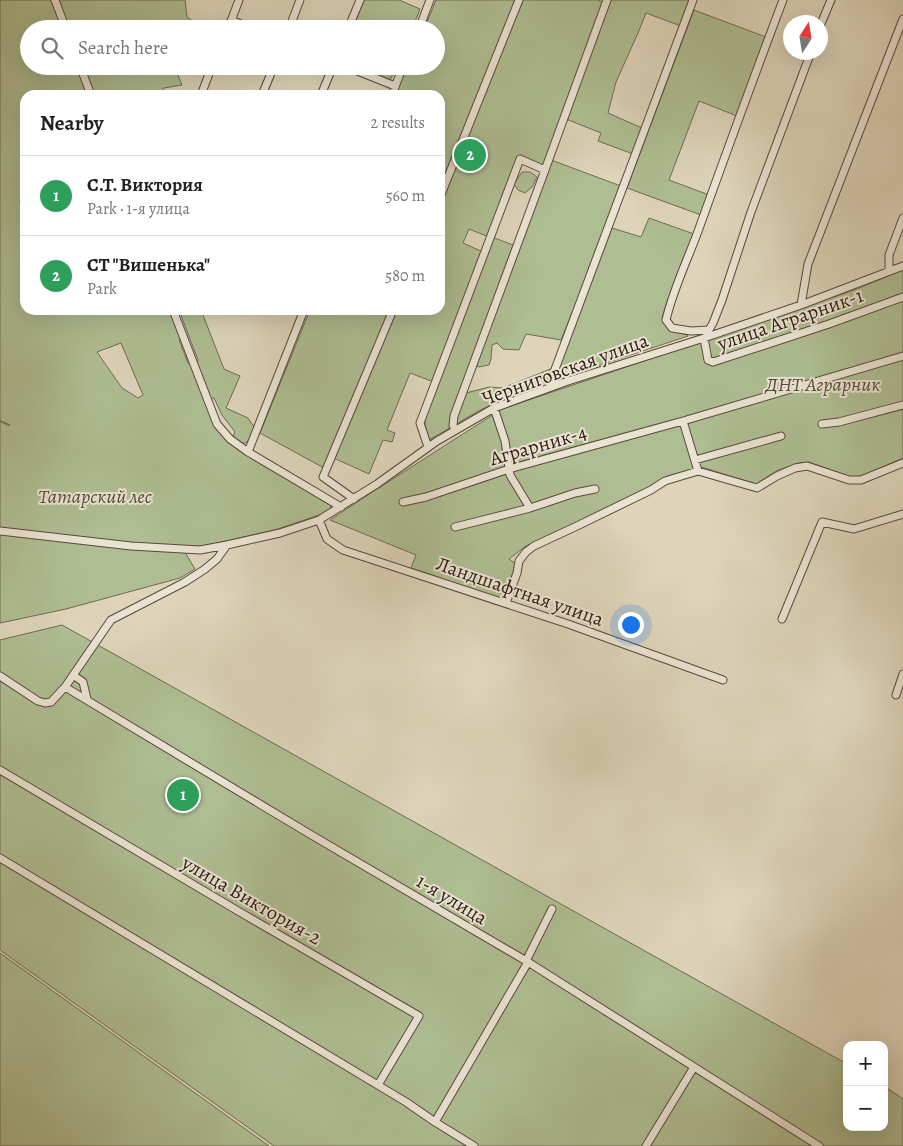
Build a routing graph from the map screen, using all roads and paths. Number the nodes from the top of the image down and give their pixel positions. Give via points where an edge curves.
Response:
1 (55, 0) edge
2 (239, 0) edge
3 (300, 0) edge
4 (360, 0) edge
5 (430, 0) edge
6 (519, 0) edge
7 (607, 0) edge
8 (693, 0) edge
9 (783, 0) edge
10 (831, 0) edge
11 (825, 15) edge
12 (903, 18) edge
13 (63, 20) edge
14 (231, 20) edge
15 (292, 20) edge
16 (352, 20) edge
17 (422, 20) edge
18 (808, 60) edge
19 (83, 75) edge
20 (208, 75) edge
21 (270, 75) edge
22 (329, 75) edge
23 (368, 75) edge
24 (399, 75) edge
25 (395, 86) junction
26 (89, 90) edge
27 (202, 90) edge
28 (264, 90) edge
29 (323, 90) edge
30 (394, 90) edge
31 (545, 170) junction
32 (445, 185) edge
33 (903, 218) edge
34 (902, 268) edge
35 (889, 271) junction
36 (903, 297) edge
37 (801, 305) junction
38 (175, 315) edge
39 (302, 315) edge
40 (391, 315) edge
41 (708, 330) junction
42 (704, 338) junction
43 (903, 356) edge
44 (554, 386) junction
45 (903, 405) edge
46 (494, 408) junction
47 (683, 421) junction
48 (822, 424) dead end
49 (455, 430) junction
50 (781, 436) dead end
51 (428, 447) junction
52 (248, 452) junction
53 (695, 460) junction
54 (903, 462) edge
55 (509, 469) junction
56 (698, 471) junction
57 (595, 489) dead end
58 (354, 500) junction
59 (403, 502) dead end
60 (341, 507) junction
61 (530, 508) junction
62 (903, 514) edge
63 (319, 520) junction
64 (456, 527) dead end
65 (0, 531) edge
66 (227, 545) junction
67 (506, 603) junction
68 (782, 619) dead end
69 (903, 674) edge
70 (73, 675) junction
71 (0, 676) edge
72 (723, 680) dead end
73 (65, 686) junction
74 (896, 695) dead end
75 (87, 699) junction
76 (0, 770) edge
77 (0, 858) edge
78 (552, 909) dead end
79 (527, 962) junction
80 (694, 1067) junction
81 (378, 1085) junction
82 (435, 1122) junction
83 (474, 1146) edge
84 (646, 1146) edge
85 (819, 1146) edge

1 - 13 street
2 - 14 street
3 - 15 street
4 - 16 street
5 - 17 street
6 - 32 street
7 - 31 street
8 - 44 street via 554,372
9 - 41 street via 666,320 672,328
10 - 11 street
12 - 37 street via 808,264
18 - 41 street via 722,300
19 - 26 street
20 - 27 street
21 - 28 street
22 - 29 street
23 - 25 street
24 - 25 street
25 - 30 street
31 - 49 street via 454,416
31 - 51 street via 520,159 420,423
33 - 35 street via 889,255
34 - 35 street, Черниговская улица
35 - 37 street, Черниговская улица
36 - 42 street, улица Аграрник-1 via 713,362 708,360
37 - 42 street, Черниговская улица
38 - 52 street via 217,424
39 - 52 street
40 - 58 street via 323,477
41 - 42 street
42 - 44 street, Черниговская улица
43 - 47 street, Аграрник-4
44 - 46 street, Черниговская улица
45 - 48 street
46 - 49 street, Черниговская улица
46 - 55 street via 505,441
47 - 53 street
47 - 55 street, Аграрник-4
49 - 51 street, Черниговская улица
50 - 53 street
51 - 58 street, Черниговская улица
52 - 60 street
53 - 56 street
54 - 56 street via 860,480 849,480 807,466 777,476 757,488
55 - 59 street, Аграрник-4
55 - 61 street
56 - 67 street via 665,481 534,546 519,562
57 - 61 street
58 - 60 street, Черниговская улица
60 - 63 street, Черниговская улица
61 - 64 street
62 - 68 street via 854,529 822,522
63 - 66 street, Черниговская улица
63 - 67 street, Ландшафтная улица via 327,539 343,550
65 - 66 street, Черниговская улица via 141,547 200,550
66 - 70 street via 217,559 185,582 111,620
67 - 72 street, Ландшафтная улица
69 - 74 street
70 - 73 street
70 - 75 street via 83,682
71 - 73 street via 45,703
73 - 75 street, 1-я улица
75 - 79 street, 1-я улица
76 - 81 street, улица Виктория-2 via 419,1016
77 - 81 street
78 - 79 street
79 - 80 street, 1-я улица
79 - 82 street
80 - 84 street
80 - 85 street, 1-я улица
81 - 82 street
82 - 83 street

